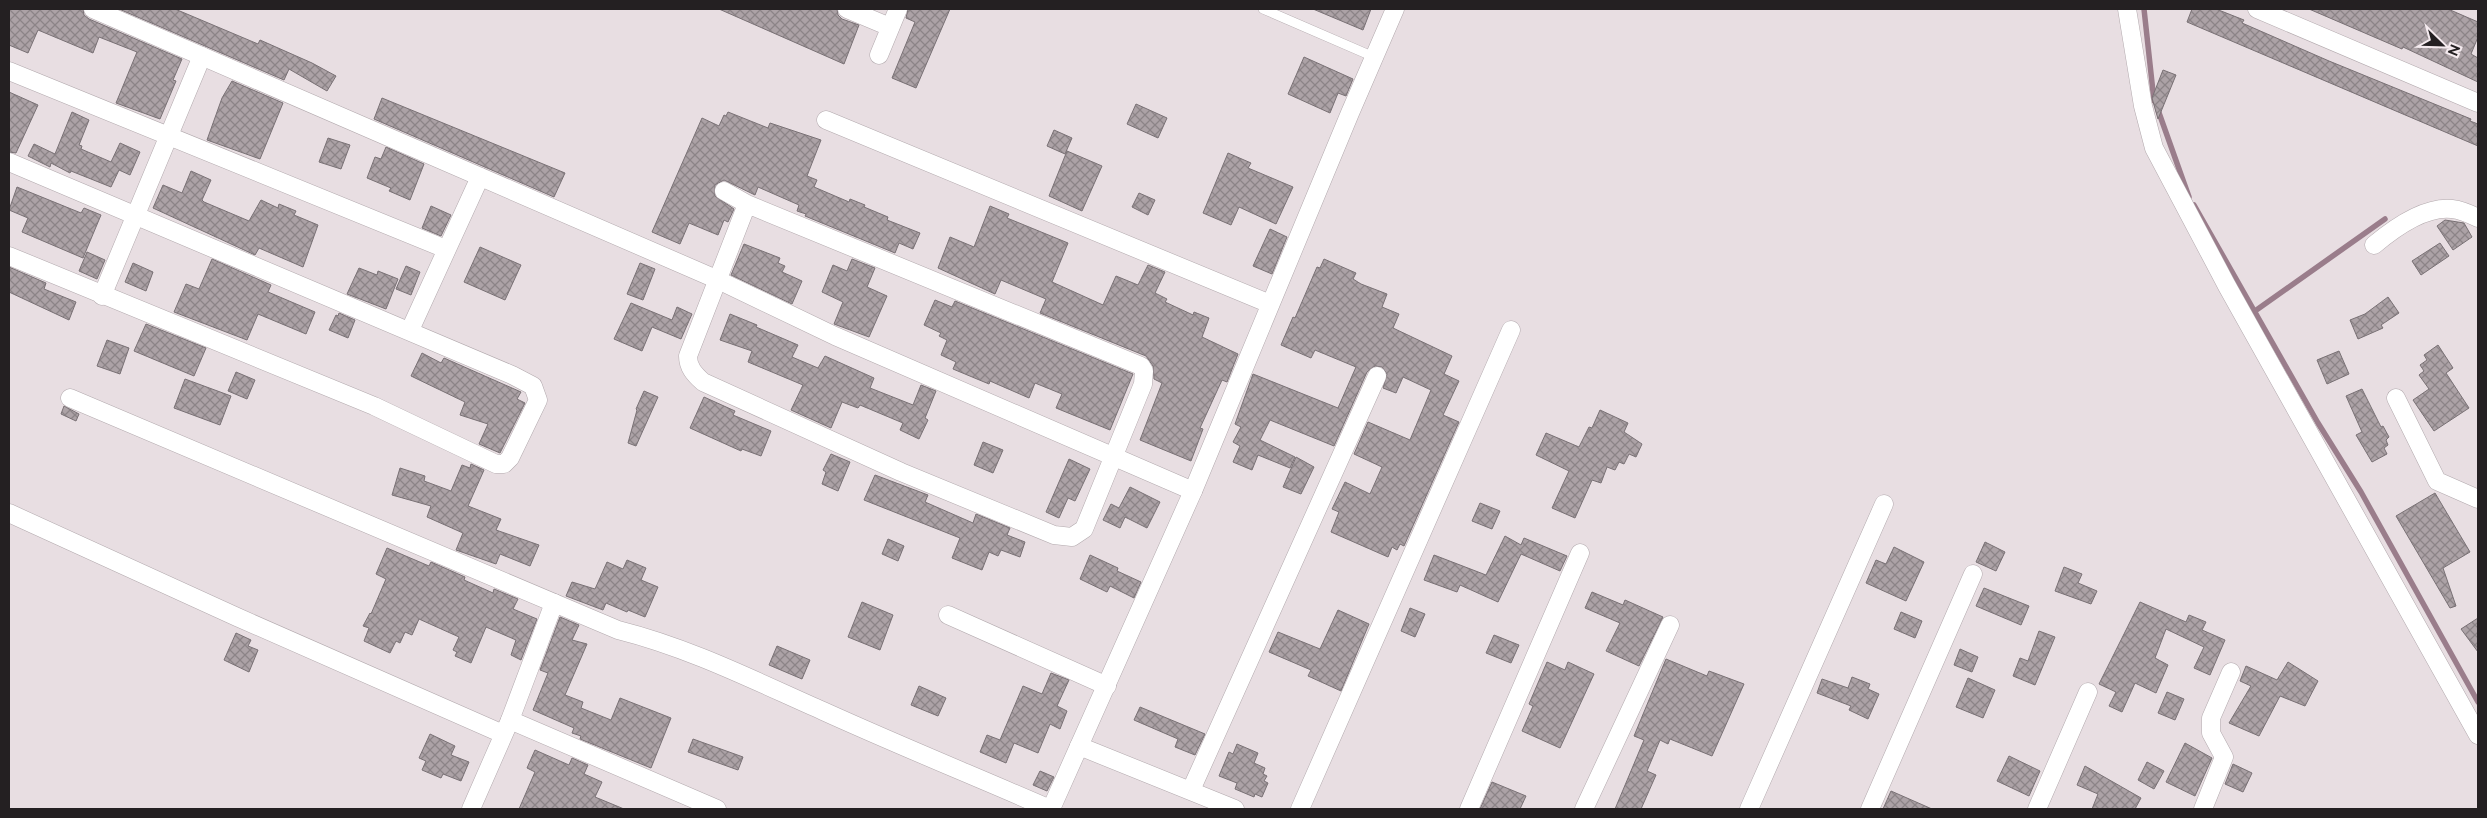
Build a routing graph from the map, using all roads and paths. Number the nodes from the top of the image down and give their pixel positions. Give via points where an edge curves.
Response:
1 (93, 9) edge
2 (847, 9) edge
3 (898, 9) edge
4 (1264, 9) edge
5 (1395, 9) edge
6 (2127, 9) edge
7 (2257, 9) edge
8 (890, 27) junction
9 (878, 55) dead end
10 (202, 56) junction
11 (1374, 57) junction
12 (9, 71) edge
13 (2478, 103) edge
14 (826, 120) dead end
15 (168, 138) junction
16 (9, 162) edge
17 (480, 177) junction
18 (724, 191) dead end
19 (747, 204) junction
20 (135, 216) junction
21 (2478, 218) edge
22 (2374, 245) dead end
23 (446, 249) junction
24 (9, 256) edge
25 (716, 278) junction
26 (102, 296) junction
27 (1270, 304) junction
28 (410, 330) junction
29 (1511, 330) dead end
30 (1377, 376) dead end
31 (70, 398) dead end
32 (2396, 398) dead end
33 (1114, 457) junction
34 (1193, 491) junction
35 (2478, 499) edge
36 (1884, 504) dead end
37 (9, 513) edge
38 (1580, 553) dead end
39 (1973, 574) dead end
40 (554, 603) junction
41 (948, 615) dead end
42 (1670, 625) dead end
43 (2231, 672) dead end
44 (1107, 686) junction
45 (2088, 692) dead end
46 (507, 727) junction
47 (2478, 735) edge
48 (1079, 746) junction
49 (1190, 790) junction
50 (471, 809) edge
51 (718, 809) edge
52 (1050, 809) edge
53 (1235, 809) edge
54 (1300, 809) edge
55 (1469, 809) edge
56 (1584, 809) edge
57 (1749, 809) edge
58 (1870, 809) edge
59 (2036, 809) edge
60 (2203, 809) edge

1 - 10 street
2 - 8 street
3 - 8 street
4 - 11 lane
5 - 11 street
6 - 47 street via 2143,106 2154,148 2227,286
7 - 13 street
8 - 9 street
10 - 15 street
10 - 17 street
11 - 27 street
12 - 15 street
14 - 27 street
15 - 20 street
15 - 23 street
16 - 20 street
17 - 23 street
17 - 25 street
18 - 19 street
19 - 25 street
19 - 33 street via 1141,366 1144,371 1142,384
20 - 26 street
20 - 28 street
21 - 22 street via 2454,209 2433,211 2398,225
23 - 28 street
24 - 26 street
25 - 33 street via 835,336
25 - 33 street via 688,356 688,363 697,377 900,472 1054,535 1066,537 1078,535 1084,529
26 - 28 street via 374,406 496,464 504,464 538,400 533,386
27 - 34 street
29 - 54 street
30 - 49 street
31 - 40 street
32 - 35 street via 2437,481
33 - 34 street
34 - 44 street
36 - 57 street
37 - 46 street via 237,617
38 - 55 street
39 - 58 street
40 - 46 street
40 - 52 street via 618,630 706,658
41 - 44 street
42 - 56 street
43 - 60 street via 2211,718 2211,733 2223,761
44 - 48 street
45 - 59 street
46 - 50 street
46 - 51 street
48 - 49 street
48 - 52 street
49 - 53 street

